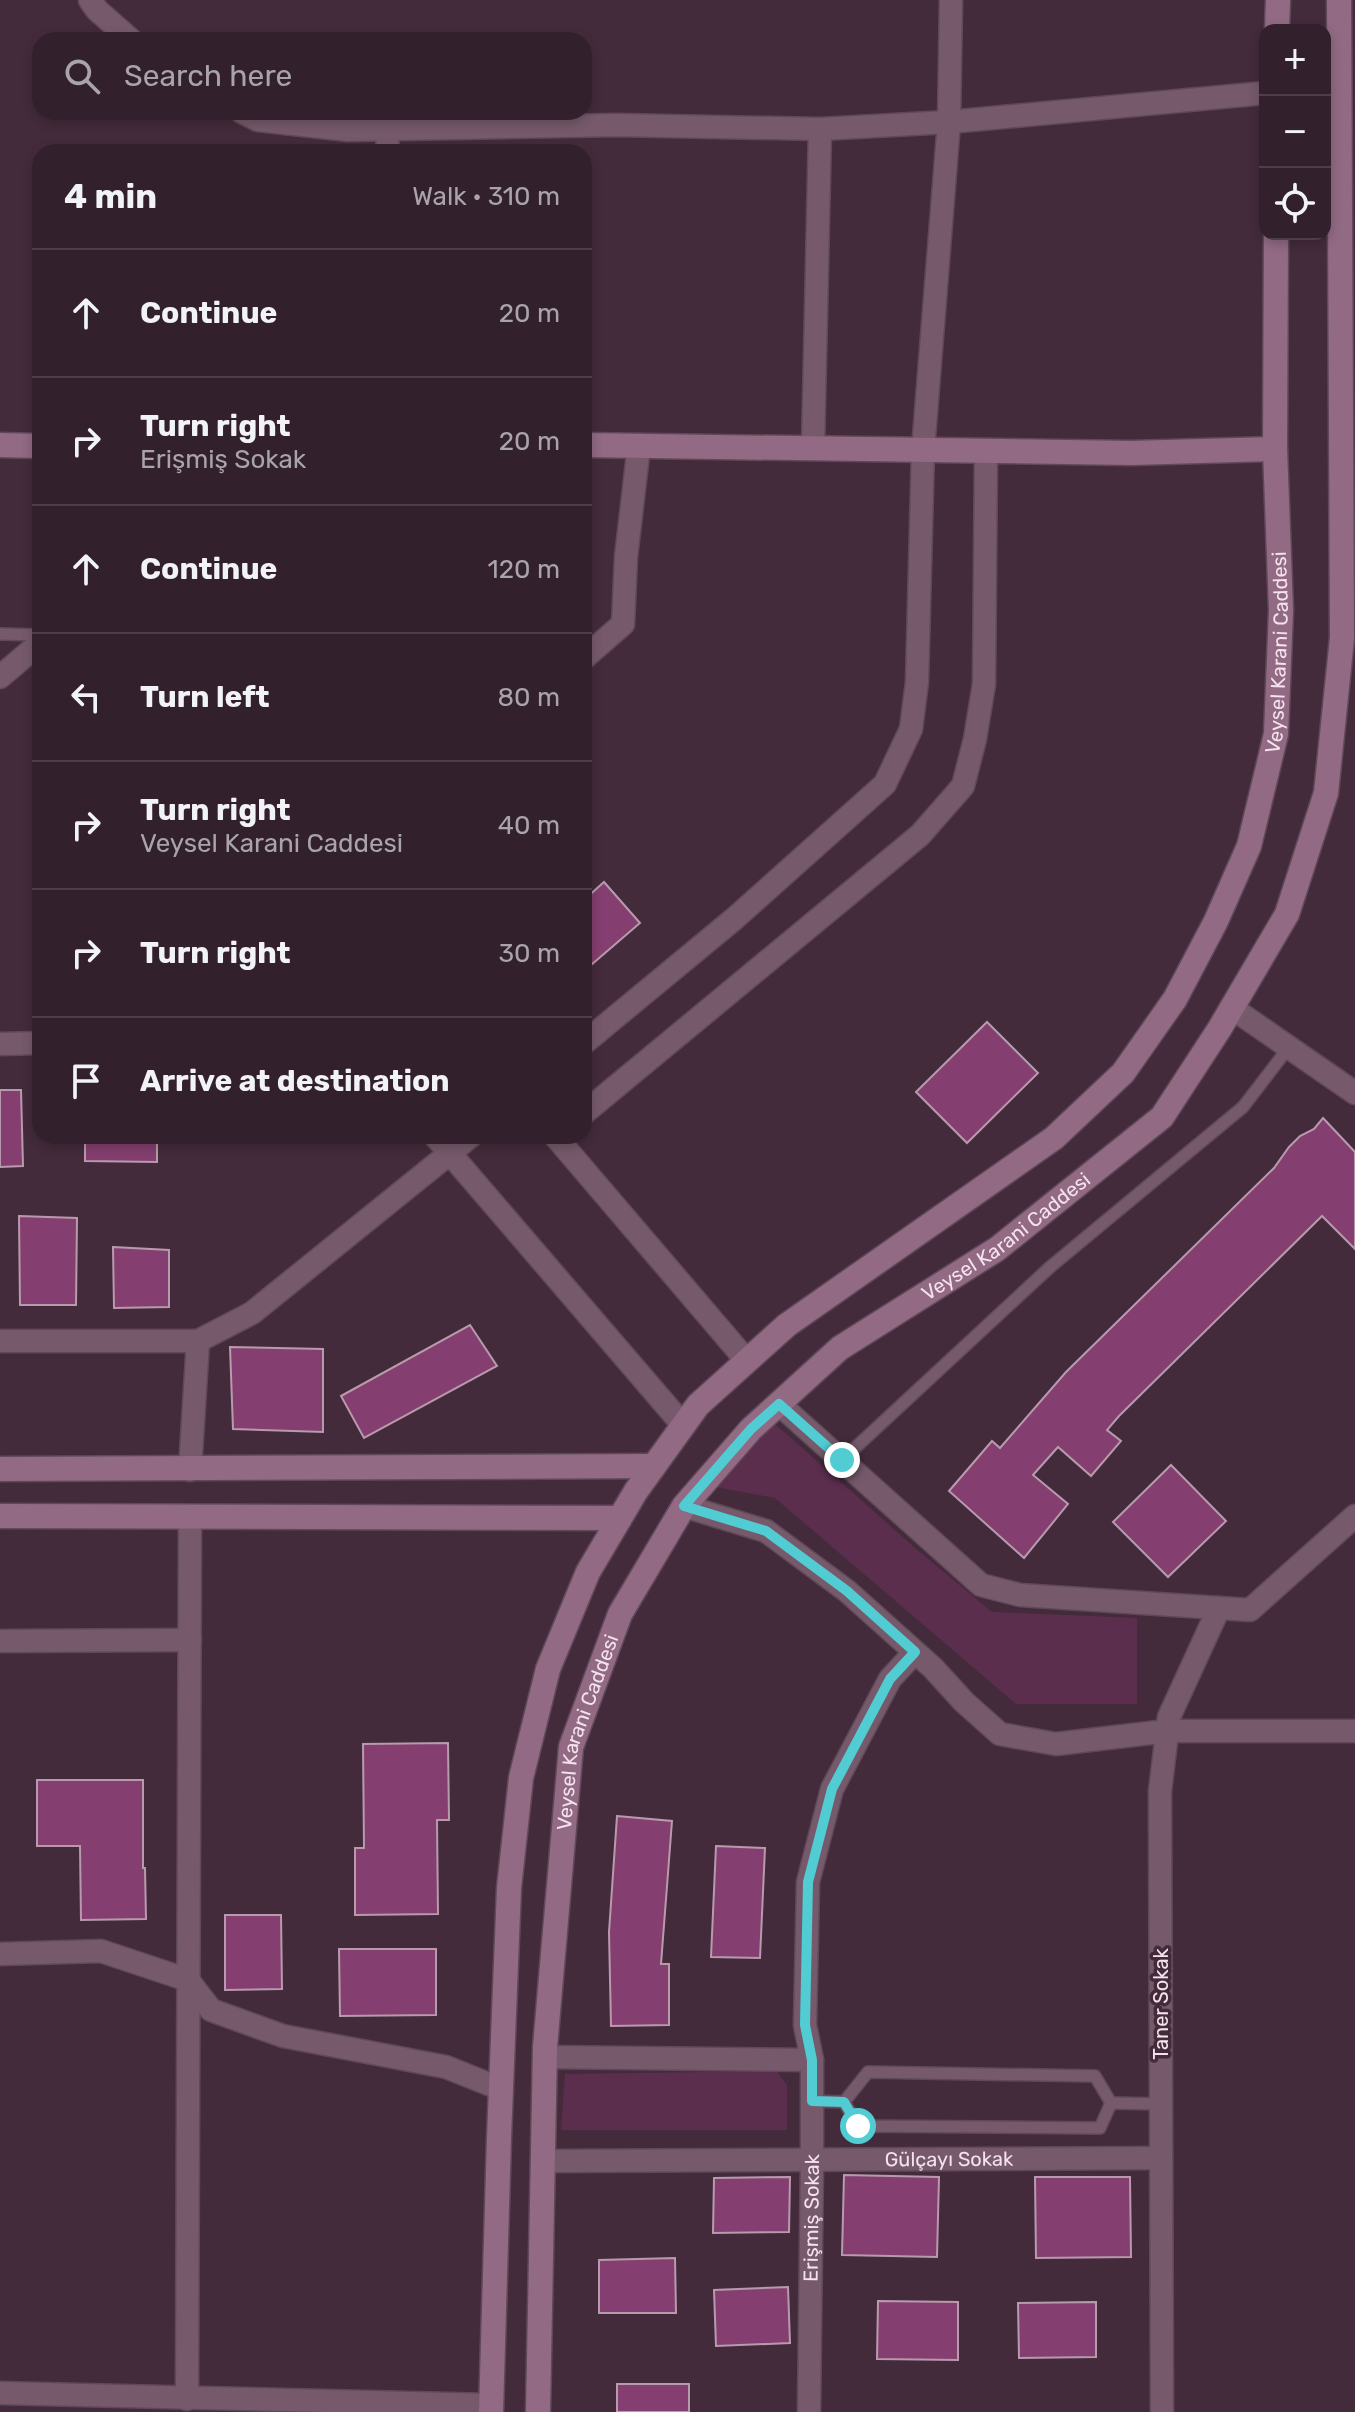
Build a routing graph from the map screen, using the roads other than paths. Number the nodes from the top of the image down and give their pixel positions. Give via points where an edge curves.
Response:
1 (90, 0) edge
2 (951, 0) edge
3 (1278, 0) edge
4 (1339, 0) edge
5 (1277, 24) edge
6 (122, 32) edge
7 (1259, 94) edge
8 (258, 120) edge
9 (949, 122) junction
10 (820, 129) junction
11 (1347, 135) edge
12 (388, 141) edge
13 (1276, 240) edge
14 (1348, 442) edge
15 (0, 445) edge
16 (592, 445) edge
17 (32, 446) edge
18 (639, 446) junction
19 (813, 448) junction
20 (1275, 449) junction
21 (923, 450) junction
22 (986, 451) junction
23 (0, 634) edge
24 (32, 635) edge
25 (32, 650) edge
26 (592, 651) edge
27 (0, 677) edge
28 (1232, 1008) junction
29 (592, 1036) edge
30 (32, 1043) edge
31 (0, 1044) edge
32 (1289, 1047) junction
33 (1355, 1093) edge
34 (592, 1106) edge
35 (442, 1144) edge
36 (461, 1144) edge
37 (563, 1144) edge
38 (450, 1153) junction
39 (0, 1341) edge
40 (198, 1341) junction
41 (747, 1361) junction
42 (779, 1404) junction
43 (683, 1425) junction
44 (842, 1460) junction
45 (654, 1466) junction
46 (0, 1469) edge
47 (190, 1470) junction
48 (684, 1506) junction
49 (0, 1516) edge
50 (1355, 1516) edge
51 (190, 1517) junction
52 (620, 1518) junction
53 (1219, 1608) junction
54 (190, 1640) junction
55 (0, 1641) edge
56 (915, 1652) junction
57 (1167, 1731) junction
58 (1355, 1731) edge
59 (0, 1954) edge
60 (188, 1980) junction
61 (545, 2057) junction
62 (812, 2060) junction
63 (501, 2089) junction
64 (812, 2101) junction
65 (844, 2102) junction
66 (1111, 2103) junction
67 (1161, 2104) junction
68 (1161, 2158) junction
69 (812, 2159) junction
70 (543, 2161) junction
71 (0, 2393) edge
72 (187, 2399) junction
73 (492, 2409) edge
74 (538, 2412) edge
75 (809, 2412) edge
76 (1162, 2412) edge

1 - 6 street
2 - 9 street
3 - 5 main road
4 - 11 main road, Veysel Karani Caddesi
7 - 9 street
8 - 12 street via 348,130
9 - 10 street
9 - 21 street
10 - 12 street via 617,125
10 - 19 street
11 - 14 main road, Veysel Karani Caddesi
13 - 20 main road, Veysel Karani Caddesi
14 - 28 main road, Veysel Karani Caddesi via 1342,638 1326,793 1287,914
15 - 17 main road
16 - 18 main road
18 - 19 main road
18 - 26 street via 623,624
19 - 21 main road
20 - 22 main road
20 - 41 main road, Veysel Karani Caddesi via 1281,610 1276,734 1249,846 1175,999 1123,1073 1054,1138 787,1325
21 - 22 main road
21 - 29 street via 917,682 911,729 885,784
22 - 34 street via 984,684 963,786 920,835
23 - 24 lane
25 - 27 street
28 - 32 street
28 - 42 main road, Veysel Karani Caddesi via 1162,1117 997,1249 840,1348
30 - 31 street
32 - 33 street
32 - 44 lane via 1243,1107 1049,1268
35 - 38 street
36 - 38 street
37 - 41 street
38 - 40 street via 252,1313
38 - 43 street
39 - 40 street
40 - 47 street
41 - 43 main road, Veysel Karani Caddesi
42 - 44 street
42 - 48 main road, Veysel Karani Caddesi
43 - 45 main road, Veysel Karani Caddesi
44 - 53 street via 981,1585 1020,1595
45 - 47 main road
45 - 52 main road, Veysel Karani Caddesi
46 - 47 main road
48 - 56 street via 766,1531 847,1591
48 - 61 main road, Veysel Karani Caddesi via 620,1614 571,1747
49 - 51 main road
50 - 53 street via 1250,1610
51 - 52 main road
51 - 54 street
52 - 63 main road, Veysel Karani Caddesi via 588,1572 548,1669 521,1778 509,1888
53 - 57 street, Taner Sokak
54 - 55 street
54 - 60 street
56 - 57 street via 1000,1734 1056,1744
56 - 62 street, Erişmiş Sokak via 890,1679 832,1789 808,1882 805,2025
57 - 58 street
57 - 67 street, Taner Sokak via 1160,1791
59 - 60 street via 101,1951
60 - 63 street via 211,2010 283,2036 446,2067
60 - 72 street
61 - 62 street
61 - 70 main road, Veysel Karani Caddesi
62 - 64 street, Erişmiş Sokak
63 - 73 main road, Veysel Karani Caddesi
64 - 65 lane
64 - 69 street, Erişmiş Sokak
65 - 66 lane via 868,2072 1095,2076
65 - 66 lane via 858,2126 1100,2128
66 - 67 lane
67 - 68 street, Taner Sokak
68 - 69 street, Gülçayı Sokak
68 - 76 street, Taner Sokak
69 - 70 street, Gülçayı Sokak
69 - 75 street, Erişmiş Sokak
70 - 74 main road, Veysel Karani Caddesi
71 - 72 street
72 - 73 street

